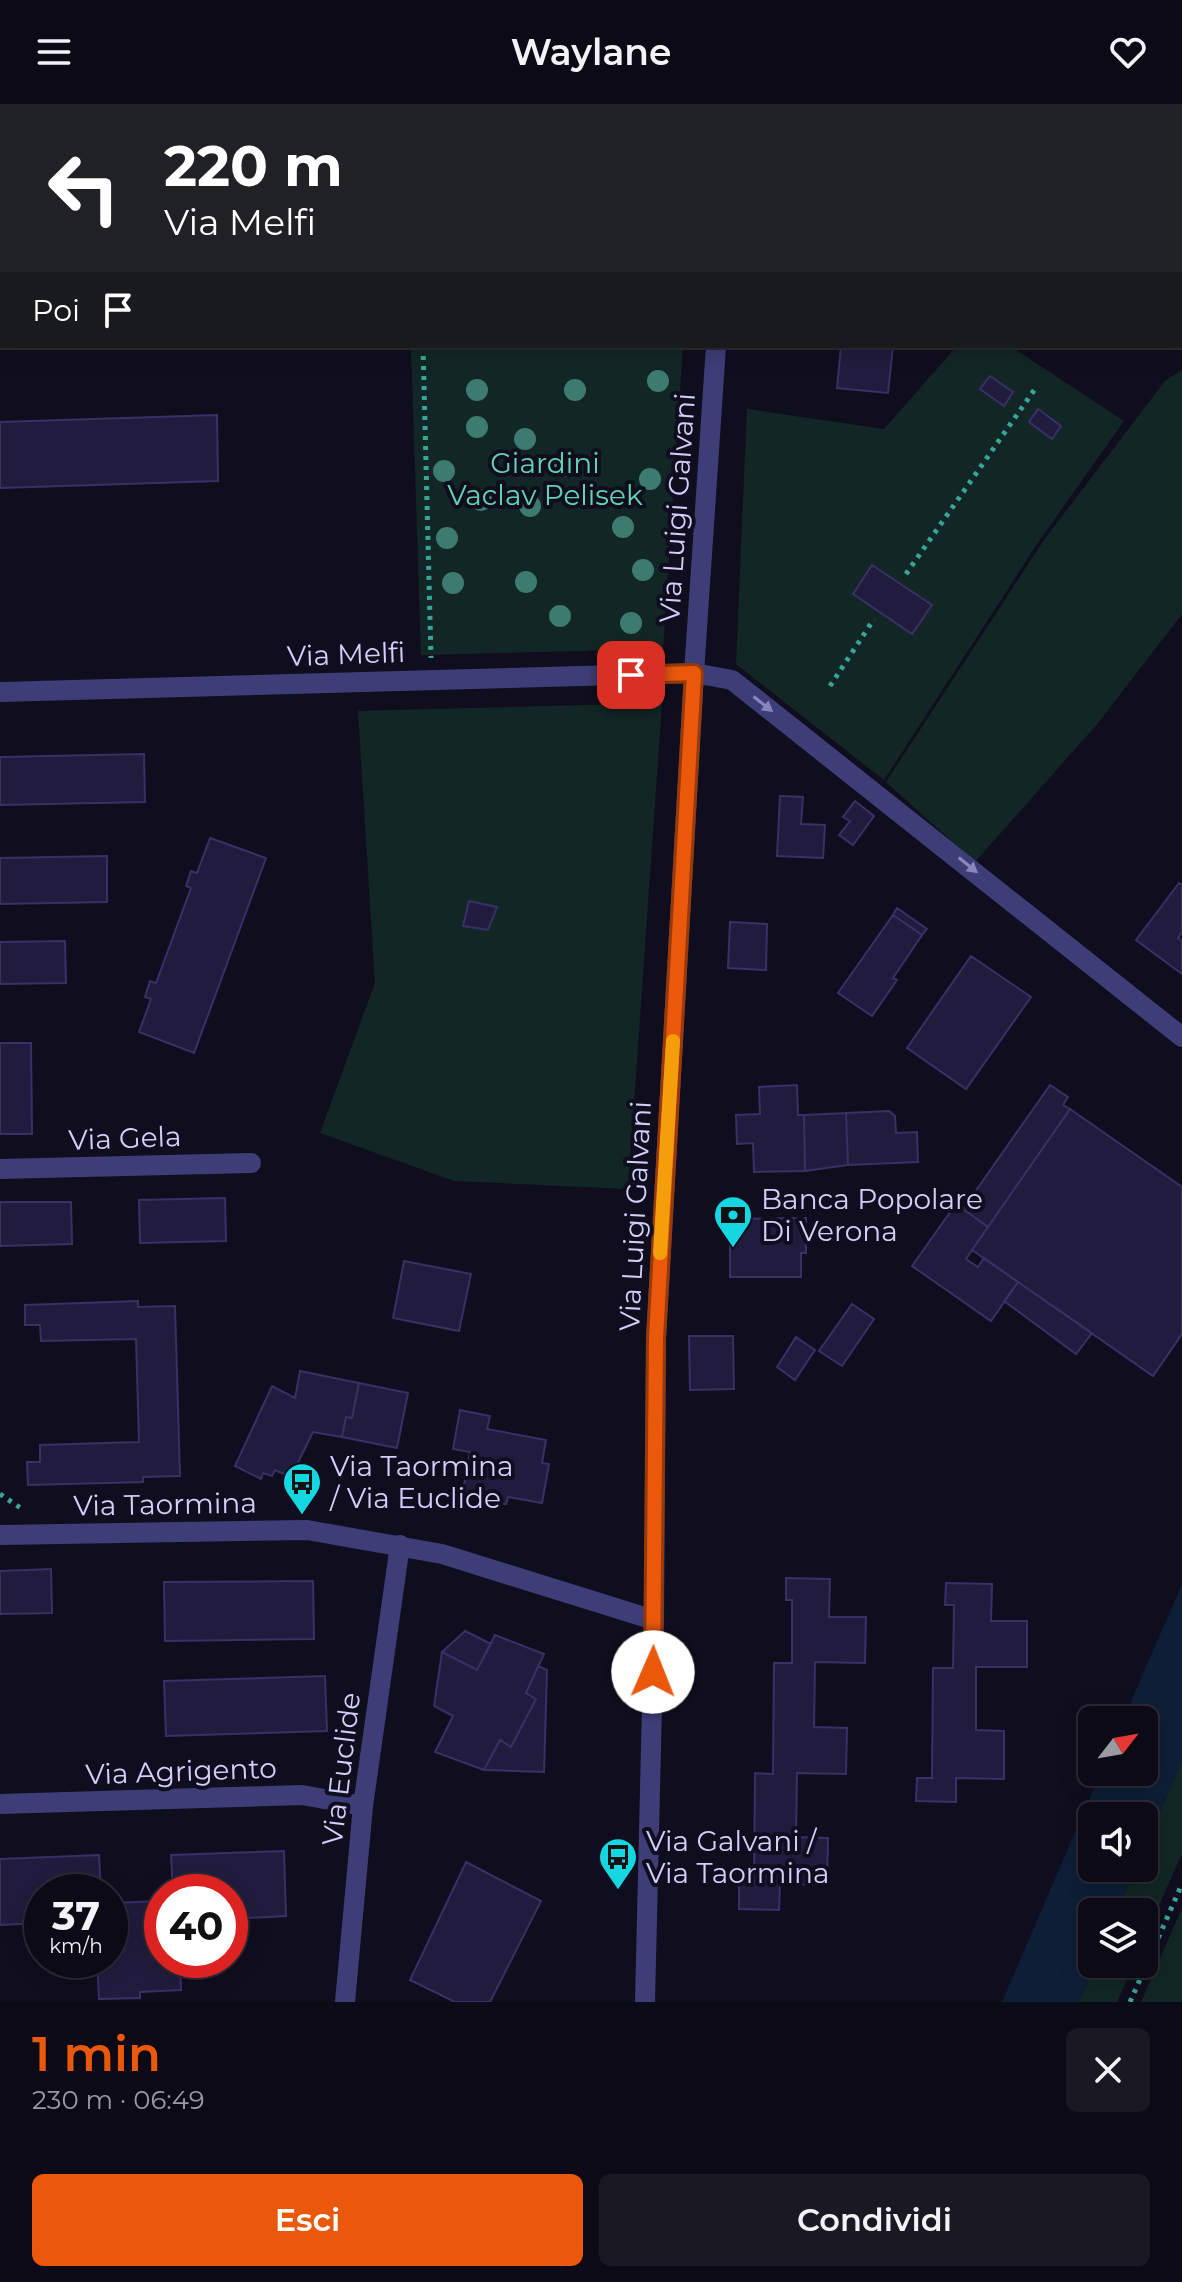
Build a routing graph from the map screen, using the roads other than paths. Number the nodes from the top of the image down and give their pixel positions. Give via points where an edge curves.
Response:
1 (716, 348) edge
2 (694, 673) junction
3 (0, 692) edge
4 (1182, 1037) edge
5 (251, 1163) dead end
6 (0, 1169) edge
7 (0, 1535) edge
8 (400, 1545) junction
9 (654, 1620) junction
10 (0, 1804) edge
11 (363, 1806) junction
12 (345, 2002) edge
13 (645, 2002) edge

1 - 2 street, Via Luigi Galvani
2 - 3 street, Via Melfi
2 -> 4 street via 732,680
2 - 9 street, Via Luigi Galvani via 656,1338
5 - 6 street, Via Gela
7 - 8 street, Via Taormina via 307,1530
8 - 9 street, Via Taormina
8 - 11 street, Via Euclide
9 - 13 street, Via Luigi Galvani
10 - 11 street, Via Agrigento via 302,1795
11 - 12 street, Via Euclide

